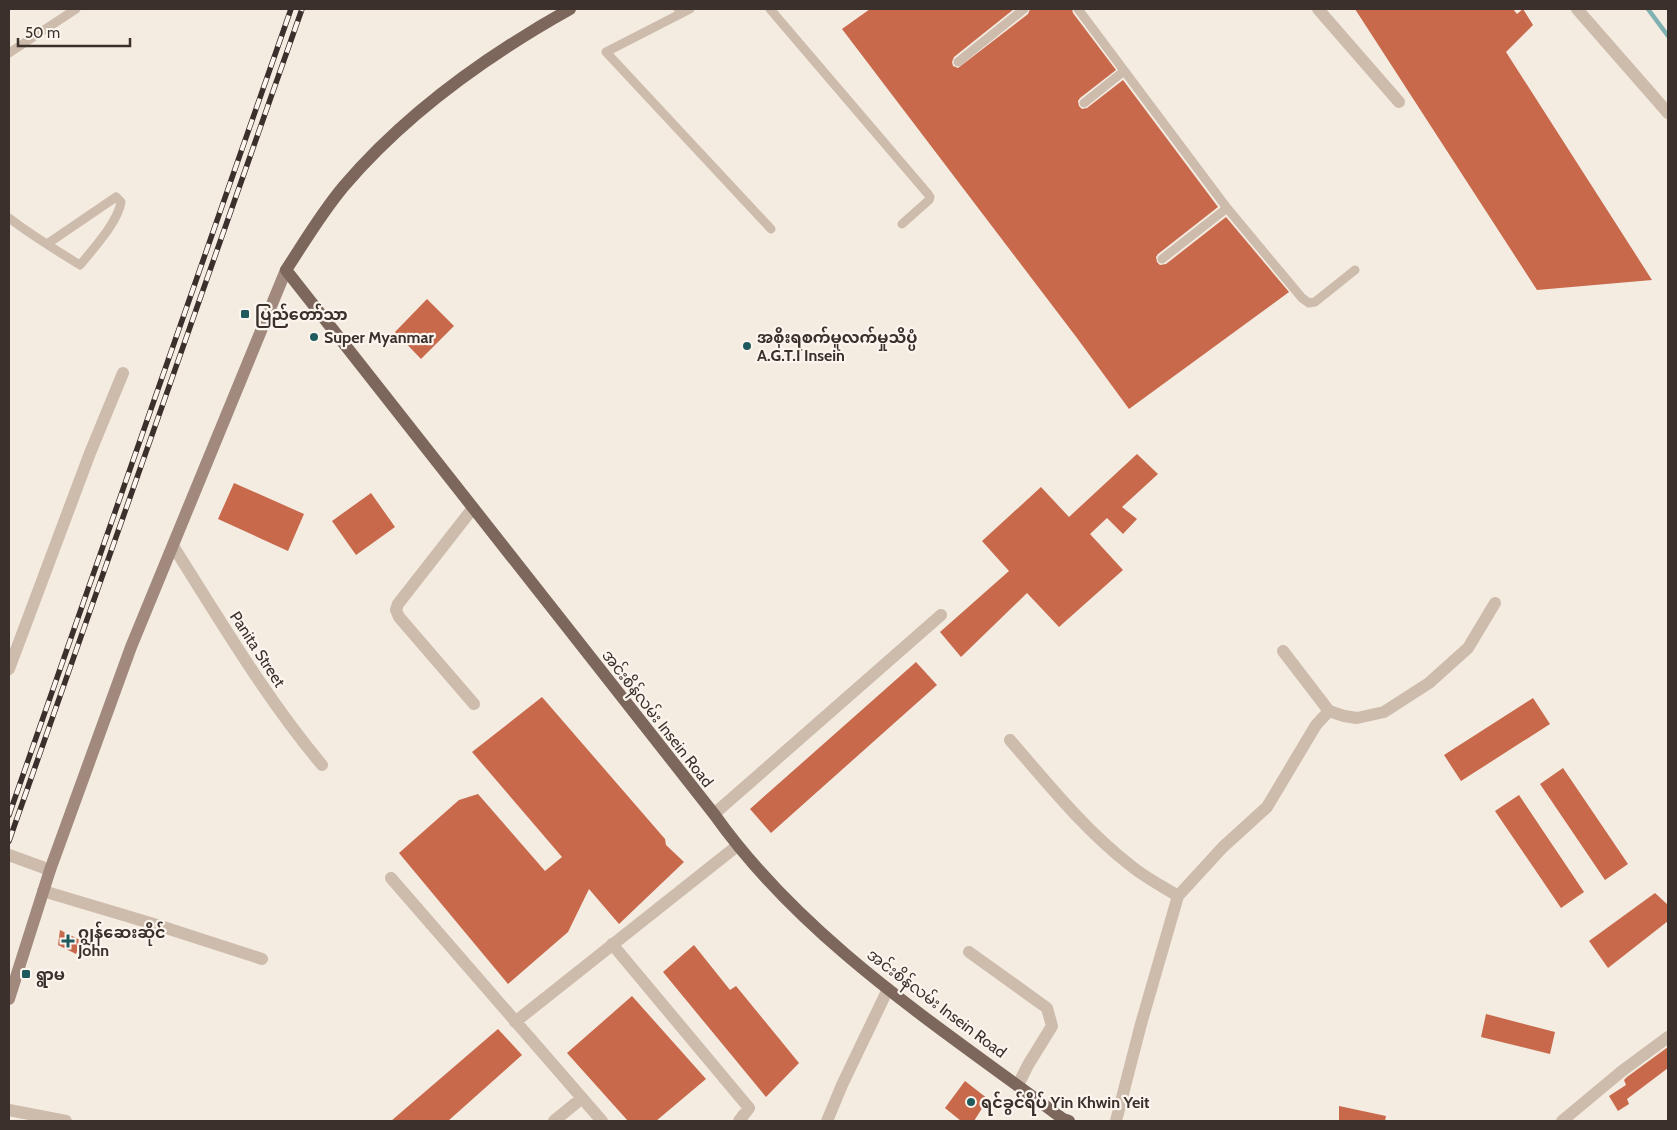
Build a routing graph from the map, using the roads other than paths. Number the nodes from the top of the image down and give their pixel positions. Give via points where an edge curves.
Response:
1 (76, 9) edge
2 (570, 9) edge
3 (770, 9) edge
4 (1024, 9) edge
5 (1078, 9) edge
6 (1318, 9) edge
7 (1577, 9) edge
8 (683, 10) edge
9 (9, 52) edge
10 (958, 62) dead end
11 (1124, 71) junction
12 (1399, 102) dead end
13 (1084, 104) dead end
14 (1668, 113) edge
15 (1227, 208) junction
16 (9, 218) edge
17 (902, 224) dead end
18 (771, 229) dead end
19 (47, 244) junction
20 (1162, 259) dead end
21 (286, 270) junction
22 (1355, 270) dead end
23 (123, 373) dead end
24 (473, 508) junction
25 (173, 546) junction
26 (1495, 603) dead end
27 (941, 615) dead end
28 (1283, 651) dead end
29 (9, 669) edge
30 (474, 704) dead end
31 (1329, 711) junction
32 (1010, 740) dead end
33 (322, 765) dead end
34 (714, 814) junction
35 (737, 846) junction
36 (9, 855) edge
37 (50, 870) junction
38 (391, 878) dead end
39 (43, 891) junction
40 (1178, 896) junction
41 (612, 944) junction
42 (969, 952) dead end
43 (262, 959) dead end
44 (888, 989) junction
45 (9, 999) edge
46 (515, 1022) junction
47 (1668, 1037) edge
48 (1018, 1085) junction
49 (582, 1098) junction
50 (9, 1110) edge
51 (66, 1121) edge
52 (554, 1121) edge
53 (602, 1121) edge
54 (739, 1121) edge
55 (828, 1121) edge
56 (1069, 1121) edge
57 (1116, 1121) edge
58 (1562, 1121) edge

1 - 9 lane
2 - 21 main road via 488,58 422,108 345,186
3 - 17 lane via 930,197
4 - 10 lane
5 - 11 lane
6 - 12 street
7 - 14 street
8 - 18 lane via 606,52
11 - 13 lane
11 - 15 lane
15 - 20 lane
15 - 22 lane via 1309,303 1315,302
16 - 19 lane
19 - 19 lane via 116,197 121,202 102,238 80,265
21 - 24 main road, အင်းစိန်လမ်း Insein Road
21 - 25 main road
23 - 29 street
24 - 30 street via 396,610
24 - 34 main road, အင်းစိန်လမ်း Insein Road
25 - 33 street, Panita Street via 269,697
25 - 37 main road via 131,648
26 - 31 street via 1468,648 1429,683 1384,712 1357,718
27 - 34 street
28 - 31 street
31 - 40 street via 1316,725 1267,807 1223,847
32 - 40 street via 1068,808 1104,842 1131,866
34 - 35 main road, အင်းစိန်လမ်း Insein Road
35 - 41 street
35 - 44 main road, အင်းစိန်လမ်း Insein Road via 791,906
36 - 37 street
37 - 39 main road
38 - 46 street
39 - 43 street
39 - 45 main road
40 - 57 street
41 - 46 street
41 - 54 street via 749,1108
42 - 48 street via 1047,1008 1052,1026
44 - 48 main road, အင်းစိန်လမ်း Insein Road
44 - 55 street
46 - 49 street
47 - 58 street
48 - 56 main road, အင်းစိန်လမ်း Insein Road
49 - 52 street
49 - 53 street
50 - 51 street

